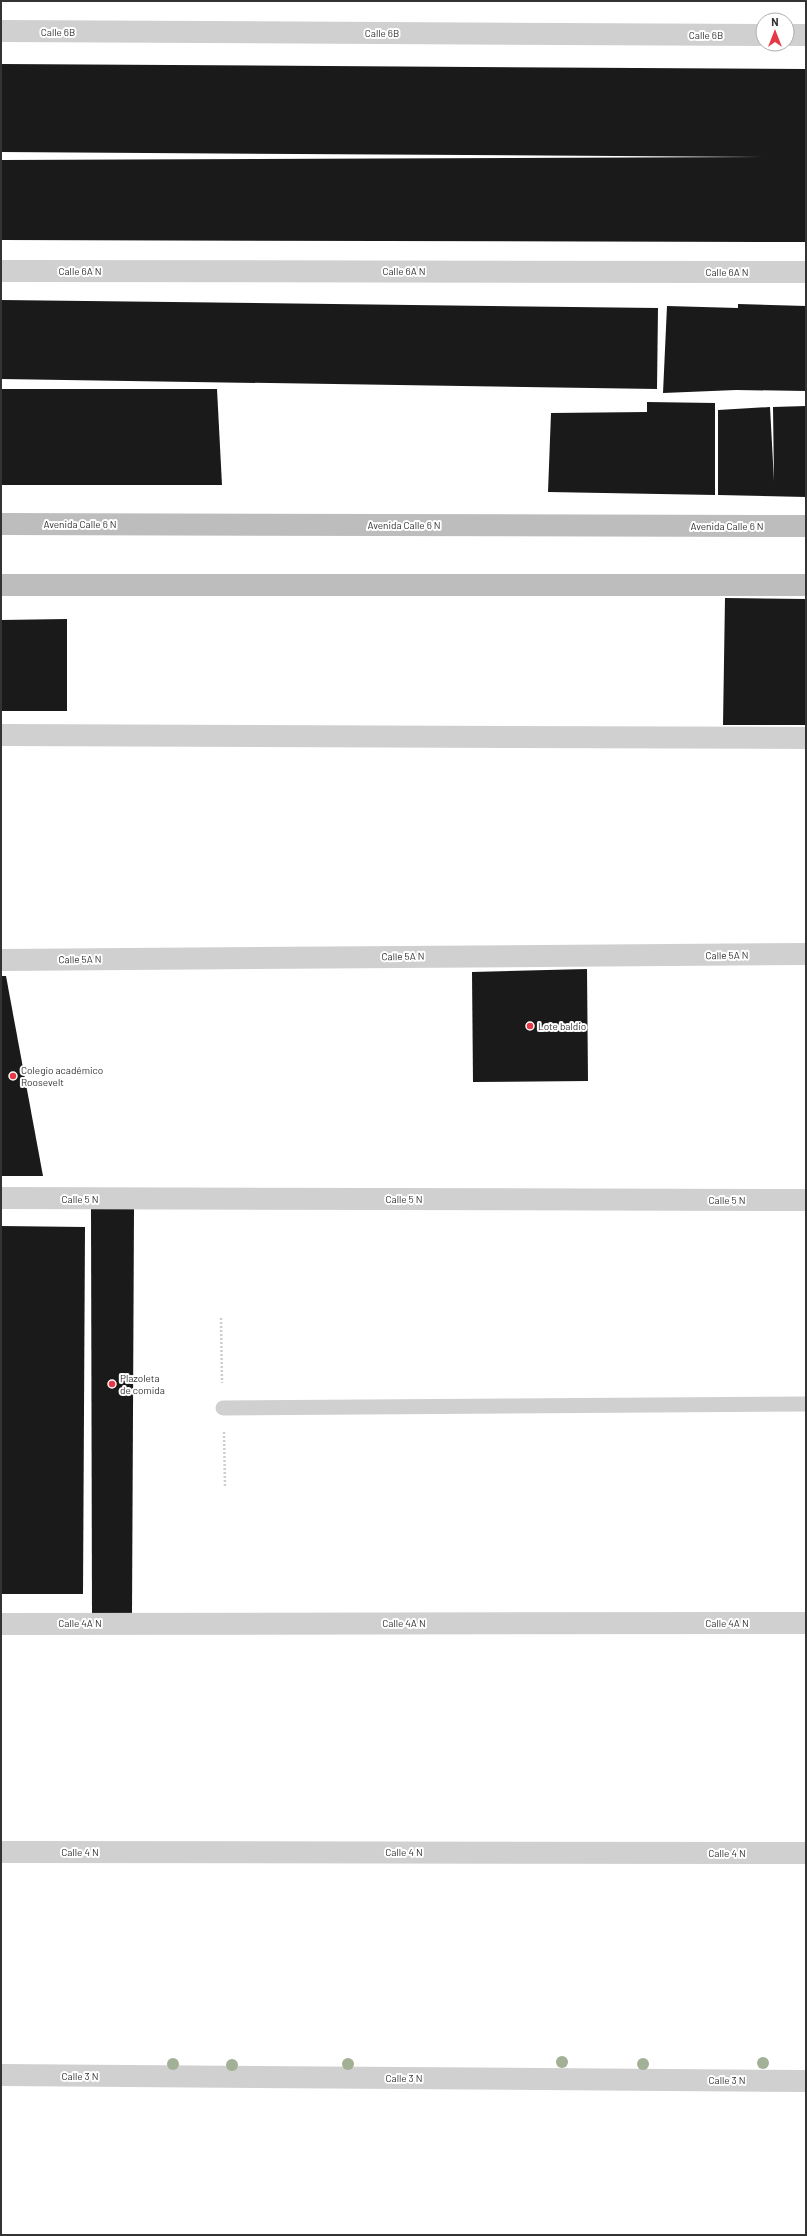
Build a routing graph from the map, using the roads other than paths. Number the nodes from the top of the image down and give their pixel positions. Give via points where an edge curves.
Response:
1 (1, 31) edge
2 (755, 35) edge
3 (795, 35) edge
4 (806, 35) edge
5 (1, 271) edge
6 (806, 272) edge
7 (1, 524) edge
8 (806, 526) edge
9 (1, 585) edge
10 (806, 585) edge
11 (1, 735) edge
12 (806, 738) edge
13 (806, 954) edge
14 (1, 960) edge
15 (1, 1198) edge
16 (806, 1200) edge
17 (806, 1404) edge
18 (223, 1408) dead end
19 (806, 1623) edge
20 (1, 1624) edge
21 (1, 1852) edge
22 (806, 1853) edge
23 (1, 2075) edge
24 (806, 2081) edge

1 - 2 street, Calle 6B
3 - 4 street
5 - 6 street, Calle 6A N
7 - 8 street, Avenida Calle 6 N
9 - 10 street
11 - 12 street
13 - 14 street, Calle 5A N
15 - 16 street, Calle 5 N
17 - 18 lane
19 - 20 street, Calle 4A N
21 - 22 street, Calle 4 N
23 - 24 street, Calle 3 N

